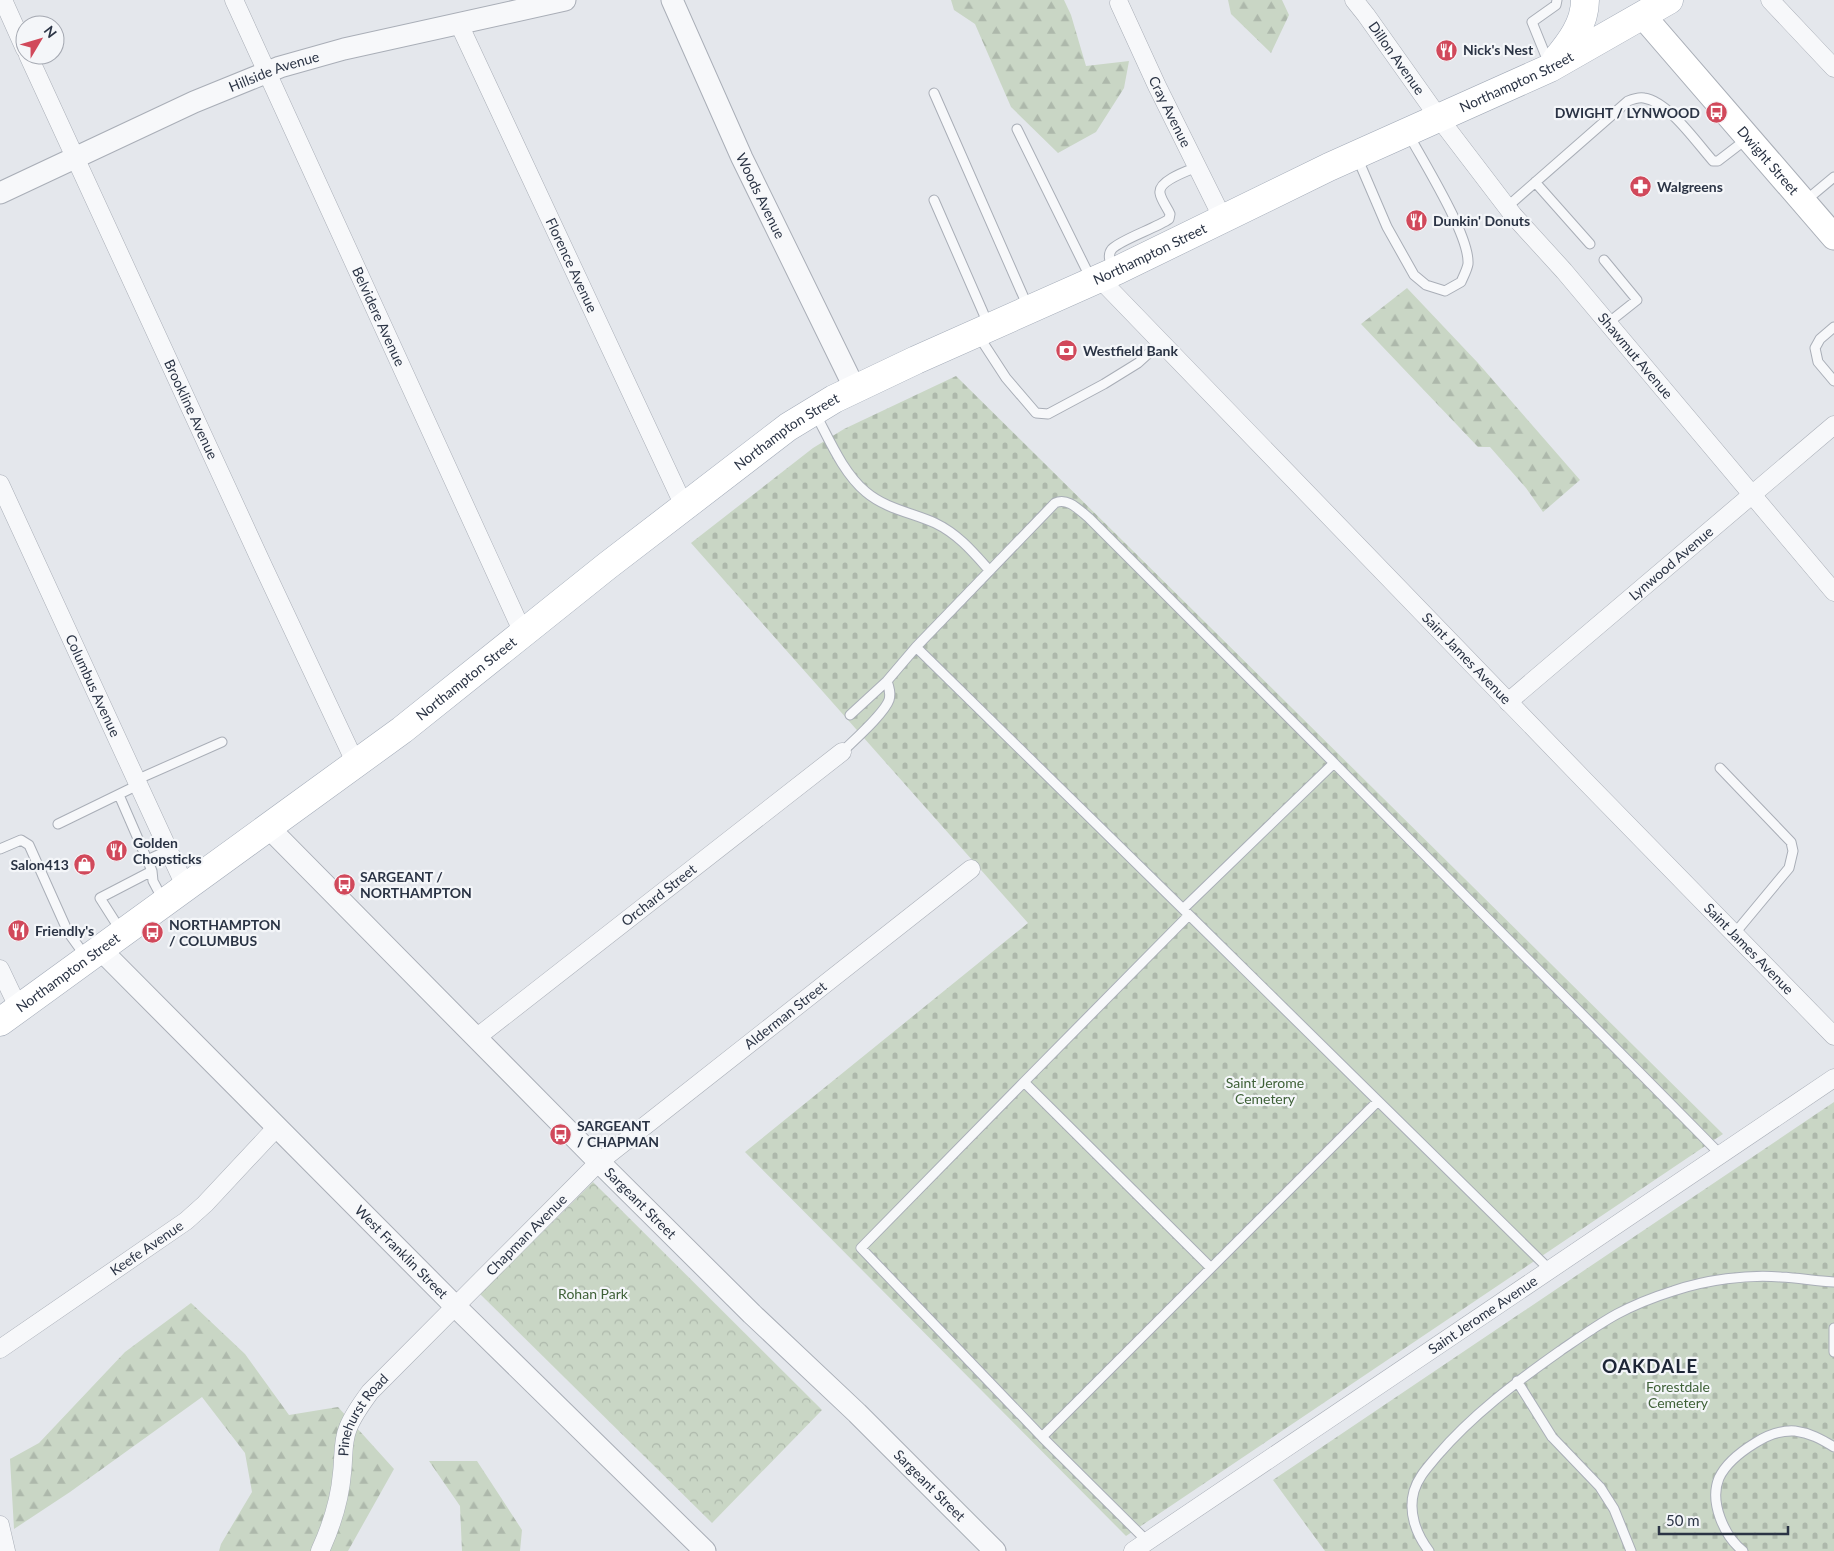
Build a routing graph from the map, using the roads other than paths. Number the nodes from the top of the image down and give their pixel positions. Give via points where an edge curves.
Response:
1 (3, 0) edge
2 (234, 0) edge
3 (565, 0) edge
4 (672, 0) edge
5 (1354, 0) edge
6 (1557, 0) edge
7 (1585, 0) edge
8 (1669, 0) edge
9 (1770, 0) edge
10 (1119, 3) dead end
11 (1636, 8) edge
12 (459, 24) junction
13 (15, 27) edge
14 (33, 65) edge
15 (1550, 68) junction
16 (1834, 68) edge
17 (268, 72) junction
18 (934, 93) dead end
19 (1439, 118) junction
20 (1017, 129) dead end
21 (1407, 132) junction
22 (1748, 138) junction
23 (1356, 155) junction
24 (75, 159) junction
25 (1197, 167) junction
26 (1833, 179) edge
27 (1535, 182) junction
28 (0, 193) edge
29 (934, 200) dead end
30 (1804, 202) junction
31 (1507, 207) junction
32 (1223, 219) junction
33 (1834, 237) edge
34 (1590, 244) dead end
35 (1604, 260) dead end
36 (1102, 277) junction
37 (1029, 309) junction
38 (1608, 323) junction
39 (1834, 327) edge
40 (983, 330) junction
41 (1161, 342) junction
42 (1834, 381) edge
43 (856, 389) junction
44 (813, 410) junction
45 (1834, 425) edge
46 (0, 484) edge
47 (1752, 494) junction
48 (684, 506) junction
49 (989, 570) junction
50 (1834, 592) edge
51 (523, 633) junction
52 (916, 647) junction
53 (887, 681) junction
54 (1508, 702) junction
55 (850, 715) dead end
56 (222, 742) dead end
57 (842, 752) joint
58 (1334, 763) junction
59 (356, 764) junction
60 (1720, 768) dead end
61 (137, 782) junction
62 (119, 795) junction
63 (58, 824) dead end
64 (269, 828) junction
65 (0, 850) edge
66 (169, 850) junction
67 (147, 860) junction
68 (971, 869) dead end
69 (152, 871) junction
70 (186, 888) junction
71 (165, 904) junction
72 (1186, 912) junction
73 (1735, 933) junction
74 (123, 934) junction
75 (94, 955) junction
76 (0, 969) edge
77 (9, 1016) edge
78 (1834, 1036) edge
79 (476, 1038) junction
80 (1834, 1078) edge
81 (1024, 1082) junction
82 (1378, 1101) junction
83 (276, 1128) junction
84 (1721, 1154) junction
85 (599, 1162) junction
86 (1211, 1268) junction
87 (1550, 1270) junction
88 (1834, 1282) edge
89 (454, 1306) junction
90 (1834, 1328) edge
91 (0, 1349) edge
92 (1834, 1352) edge
93 (1517, 1381) junction
94 (1042, 1437) junction
95 (1834, 1446) edge
96 (0, 1524) edge
97 (1140, 1546) edge
98 (6, 1551) edge
99 (320, 1551) edge
100 (705, 1551) edge
101 (995, 1551) edge
102 (1429, 1551) edge
103 (1631, 1551) edge
104 (1743, 1551) edge

1 - 13 street
2 - 17 street, Belvidere Avenue
3 - 12 street, Hillside Avenue
4 - 43 street, Woods Avenue via 742,158
5 - 19 street, Dillon Avenue
6 - 15 lane via 1556,5 1532,22
7 - 15 main road via 1572,41
8 - 11 main road, Northampton Street
9 - 16 street
10 - 25 street, Cray Avenue
11 - 15 main road, Northampton Street
11 - 22 main road, Dwight Street
12 - 17 street, Hillside Avenue via 344,49
12 - 48 street, Florence Avenue
14 - 24 street, Brookline Avenue
15 - 19 main road, Northampton Street
17 - 24 street, Hillside Avenue via 194,102
17 - 51 street, Belvidere Avenue
18 - 37 lane
19 - 21 main road, Northampton Street
19 - 31 street, Shawmut Avenue
20 - 36 lane
21 - 23 main road, Northampton Street
21 - 23 lane via 1465,242 1468,265 1461,282 1445,291 1426,285 1414,275 1388,227
22 - 27 lane via 1718,161 1713,160 1666,108 1642,98 1628,100
22 - 30 main road, Dwight Street
23 - 32 main road, Northampton Street
24 - 28 street, Hillside Avenue
24 - 59 street, Brookline Avenue
25 - 32 street, Cray Avenue
25 - 36 lane via 1164,183 1160,194 1170,214 1169,219 1111,250
26 - 30 lane
27 - 31 lane
27 - 34 lane
29 - 40 lane
30 - 33 main road, Dwight Street
31 - 38 street, Shawmut Avenue
32 - 36 main road, Northampton Street
35 - 38 lane via 1637,300
36 - 37 main road, Northampton Street
36 - 41 street, Saint James Avenue
37 - 40 main road, Northampton Street
38 - 47 street, Shawmut Avenue
39 - 42 lane via 1815,348 1818,362
40 - 41 lane via 1006,378 1036,413 1048,414 1138,363
40 - 43 main road, Northampton Street
41 - 54 street, Saint James Avenue
43 - 44 main road, Northampton Street
44 - 48 main road, Northampton Street
44 - 49 lane via 845,468 859,486 899,510 945,528 968,546
45 - 47 street, Lynwood Avenue
46 - 61 street, Columbus Avenue
47 - 50 street, Shawmut Avenue
47 - 54 street, Lynwood Avenue
48 - 51 main road, Northampton Street
49 - 52 lane
49 - 58 lane via 1055,503 1071,504 1089,518
51 - 59 main road, Northampton Street
52 - 53 lane
52 - 72 lane
53 - 55 lane
53 - 57 lane via 889,700 884,709
54 - 73 street, Saint James Avenue
56 - 61 lane
57 - 79 street, Orchard Street
58 - 72 lane
58 - 84 lane
59 - 64 main road, Northampton Street
60 - 73 lane via 1791,842 1793,851 1789,868
61 - 62 lane
61 - 66 street, Columbus Avenue
62 - 63 lane
62 - 67 lane
64 - 70 main road, Northampton Street
64 - 79 street, Sargeant Street
65 - 75 lane via 21,840 29,845 68,932
66 - 67 lane
66 - 70 street, Columbus Avenue
67 - 69 lane
68 - 85 street, Alderman Street
69 - 71 lane via 153,881
69 - 74 lane via 100,898
70 - 71 main road, Northampton Street
71 - 74 main road, Northampton Street
72 - 81 lane
72 - 82 lane
73 - 78 street, Saint James Avenue
74 - 75 main road, Northampton Street
75 - 77 main road, Northampton Street
75 - 83 street, West Franklin Street
76 - 77 street
79 - 85 street, Sargeant Street
80 - 84 street, Saint Jerome Avenue
81 - 86 lane
81 - 94 lane via 861,1248
82 - 86 lane
82 - 87 lane
83 - 89 street, West Franklin Street
83 - 91 street, Keefe Avenue via 186,1221
84 - 87 street, Saint Jerome Avenue
85 - 89 street, Chapman Avenue
85 - 101 street, Sargeant Street
86 - 94 lane
87 - 97 street, Saint Jerome Avenue
88 - 93 lane via 1780,1276 1751,1277 1674,1290 1619,1313
89 - 99 street, Pinehurst Road via 370,1392 352,1418 345,1439 336,1503
89 - 100 street, West Franklin Street
90 - 92 lane
93 - 102 lane via 1447,1444 1423,1473 1414,1492 1413,1512 1415,1527
93 - 103 lane via 1552,1437 1600,1487 1614,1509
94 - 97 lane
95 - 104 lane via 1816,1436 1794,1431 1777,1433 1750,1446 1728,1465 1719,1478 1716,1505 1727,1532
96 - 98 street

